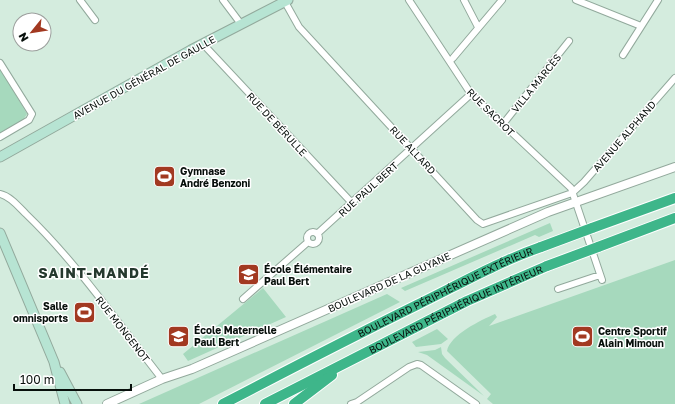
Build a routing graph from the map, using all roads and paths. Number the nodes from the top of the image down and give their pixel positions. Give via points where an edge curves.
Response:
1 (80, 0) edge
2 (223, 0) edge
3 (409, 0) edge
4 (464, 0) edge
5 (502, 0) edge
6 (576, 0) edge
7 (658, 0) edge
8 (287, 1) edge
9 (95, 20) dead end
10 (240, 24) junction
11 (641, 26) junction
12 (478, 27) junction
13 (569, 41) dead end
14 (203, 44) junction
15 (623, 55) dead end
16 (450, 61) junction
17 (0, 63) edge
18 (675, 78) edge
19 (471, 94) junction
20 (503, 124) junction
21 (0, 137) edge
22 (412, 149) junction
23 (0, 157) edge
24 (675, 167) edge
25 (572, 193) junction
26 (0, 194) edge
27 (675, 198) edge
28 (575, 202) junction
29 (352, 203) junction
30 (675, 218) edge
31 (0, 233) edge
32 (558, 289) dead end
33 (243, 299) dead end
34 (350, 360) junction
35 (54, 362) junction
36 (162, 378) junction
37 (65, 404) edge
38 (77, 404) edge
39 (107, 404) edge
40 (223, 404) edge
41 (265, 404) edge
42 (294, 404) edge
43 (351, 404) edge
44 (476, 404) edge

1 - 9 street
2 - 10 street
3 - 16 street, RUE SACROT
4 - 12 street
5 - 12 street
6 - 11 street
7 - 11 street
8 - 10 main road, AVENUE DU GÉNÉRAL DE GAULLE
8 - 22 street, RUE ALLARD via 299,27
10 - 14 main road, AVENUE DU GÉNÉRAL DE GAULLE
11 - 15 street
12 - 16 street
13 - 20 street, VILLA MARCÈS
14 - 23 main road, AVENUE DU GÉNÉRAL DE GAULLE
14 - 29 street, RUE DE BÉRULLE
16 - 19 street, RUE SACROT
17 - 21 street via 32,114 30,120
18 - 25 street, AVENUE ALPHAND
19 - 20 street, RUE SACROT
19 - 22 street, RUE PAUL BERT
20 - 25 street, RUE SACROT via 568,185
22 - 25 street, RUE ALLARD via 477,220 484,224
22 - 29 street, RUE PAUL BERT
24 - 28 street, BOULEVARD DE LA GUYANE
25 - 28 street, RUE SACROT
26 - 36 street, RUE MONGENOT via 5,195 20,208 50,238
27 - 40 highway, BOULEVARD PÉRIPHÉRIQUE EXTÉRIEUR, bridge via 527,252 454,286
28 - 32 street, RUE SACROT via 601,277
28 - 36 street, BOULEVARD DE LA GUYANE via 192,369
29 - 33 street, RUE PAUL BERT via 317,234 310,233 307,237 308,242
30 - 34 highway, BOULEVARD PÉRIPHÉRIQUE INTÉRIEUR, bridge via 547,266 467,301
31 - 35 main road
34 - 41 highway, BOULEVARD PÉRIPHÉRIQUE INTÉRIEUR
34 - 42 highway
35 - 37 main road
35 - 38 main road
36 - 39 street, BOULEVARD DE LA GUYANE
43 - 44 street via 413,365 421,365

